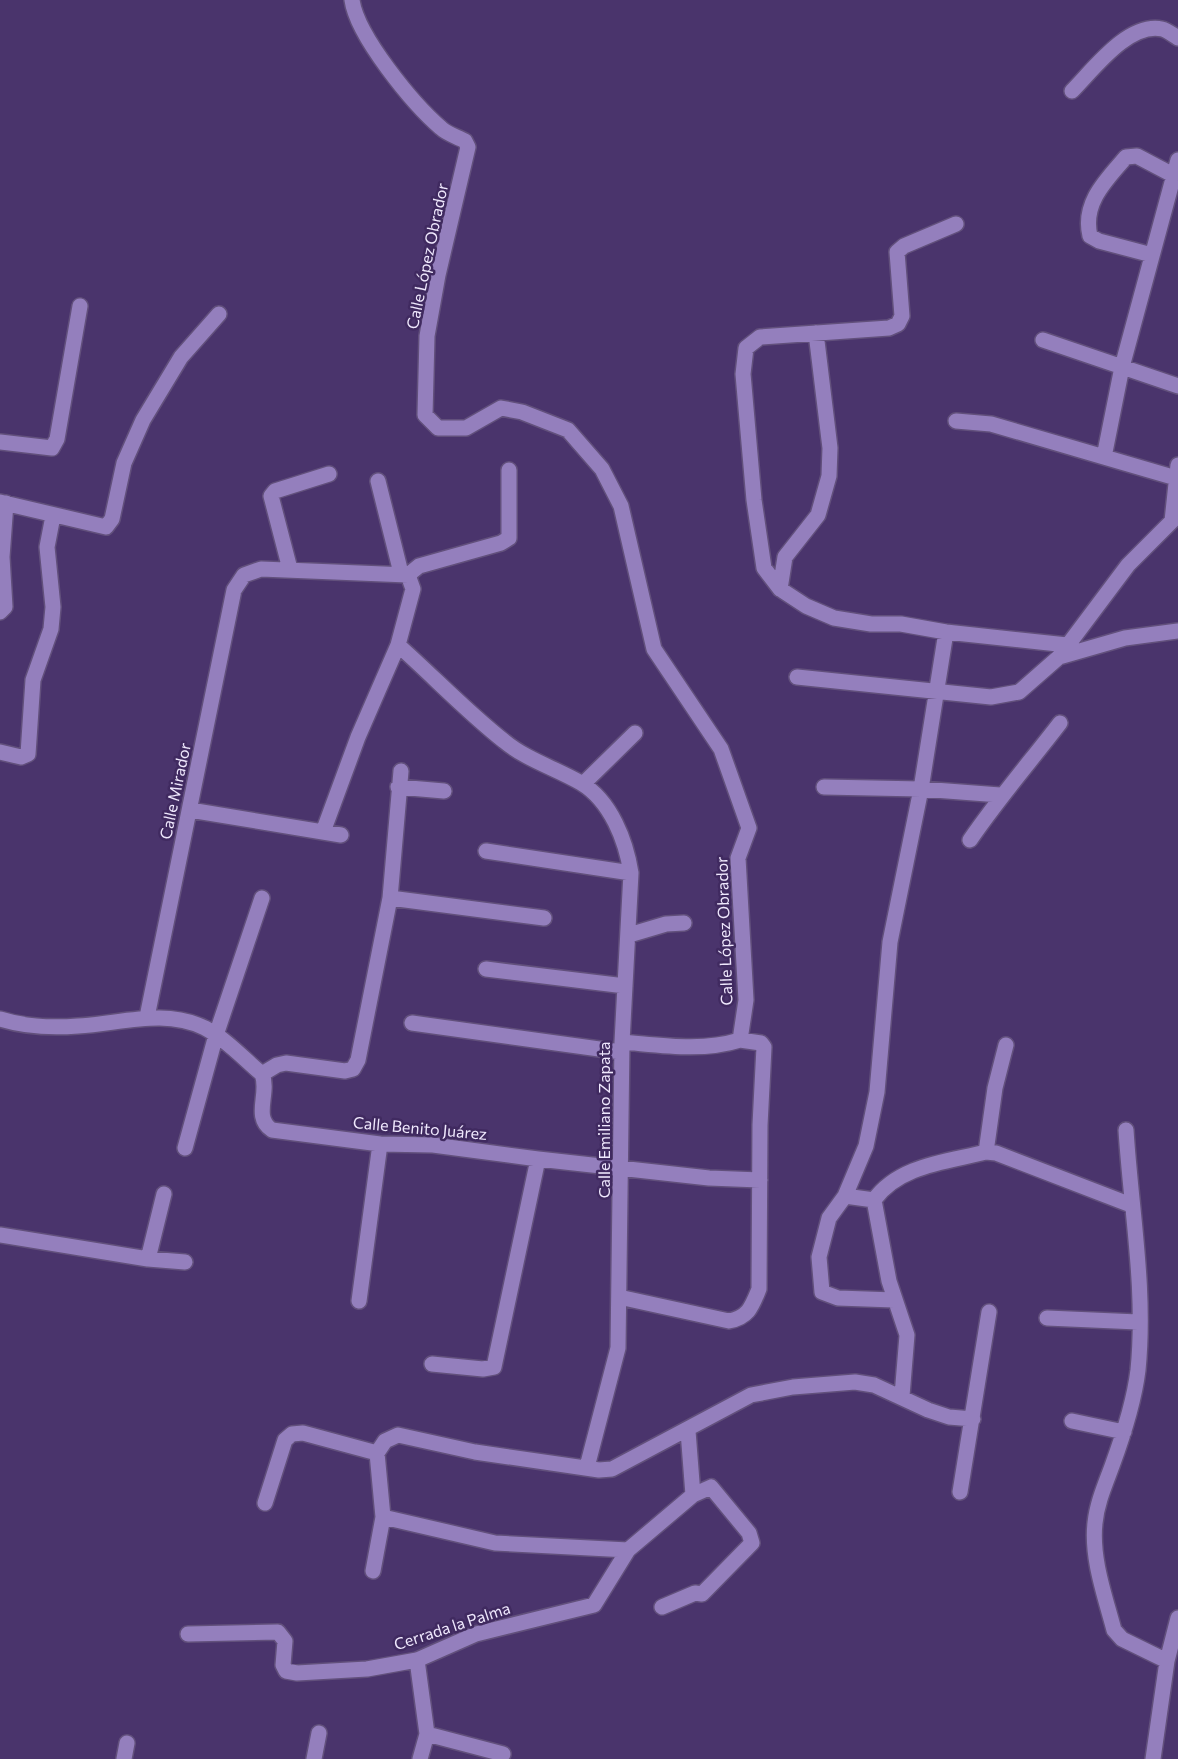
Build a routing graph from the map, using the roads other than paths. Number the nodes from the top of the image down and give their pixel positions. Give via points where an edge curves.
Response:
1 (352, 0) edge
2 (1178, 38) edge
3 (1072, 91) dead end
4 (1178, 160) edge
5 (1173, 175) junction
6 (956, 224) dead end
7 (1152, 255) junction
8 (80, 306) dead end
9 (219, 314) dead end
10 (816, 333) junction
11 (1043, 340) dead end
12 (1122, 367) junction
13 (1178, 386) edge
14 (956, 421) dead end
15 (0, 442) edge
16 (1104, 457) junction
17 (509, 470) dead end
18 (1177, 472) edge
19 (330, 474) dead end
20 (378, 480) dead end
21 (3, 502) edge
22 (53, 516) junction
23 (1175, 522) edge
24 (290, 569) junction
25 (405, 574) junction
26 (780, 589) junction
27 (0, 612) edge
28 (1178, 631) edge
29 (946, 632) junction
30 (398, 645) junction
31 (1063, 651) junction
32 (796, 677) dead end
33 (936, 691) junction
34 (1060, 723) dead end
35 (635, 732) dead end
36 (0, 752) edge
37 (401, 771) dead end
38 (583, 784) junction
39 (398, 787) junction
40 (824, 787) dead end
41 (921, 789) junction
42 (444, 791) dead end
43 (1000, 795) junction
44 (190, 810) junction
45 (323, 832) junction
46 (341, 835) dead end
47 (970, 840) dead end
48 (486, 851) dead end
49 (631, 873) junction
50 (262, 898) dead end
51 (390, 898) junction
52 (544, 918) dead end
53 (684, 923) dead end
54 (629, 934) junction
55 (486, 969) dead end
56 (625, 986) junction
57 (147, 1017) junction
58 (0, 1019) edge
59 (412, 1023) dead end
60 (216, 1035) junction
61 (740, 1040) junction
62 (1006, 1046) dead end
63 (622, 1047) junction
64 (262, 1074) junction
65 (1126, 1130) dead end
66 (380, 1144) junction
67 (184, 1148) dead end
68 (986, 1152) junction
69 (538, 1160) junction
70 (622, 1167) junction
71 (760, 1180) junction
72 (164, 1194) dead end
73 (845, 1196) junction
74 (874, 1200) junction
75 (1131, 1204) junction
76 (0, 1235) edge
77 (148, 1259) junction
78 (185, 1262) dead end
79 (619, 1297) junction
80 (894, 1300) junction
81 (359, 1301) dead end
82 (989, 1312) dead end
83 (1047, 1318) dead end
84 (1138, 1322) junction
85 (432, 1364) dead end
86 (902, 1396) junction
87 (974, 1419) junction
88 (1072, 1421) dead end
89 (688, 1431) junction
90 (1124, 1432) junction
91 (377, 1453) junction
92 (587, 1467) junction
93 (960, 1492) dead end
94 (693, 1495) junction
95 (265, 1503) dead end
96 (384, 1517) junction
97 (628, 1550) junction
98 (373, 1571) dead end
99 (662, 1607) dead end
100 (1178, 1618) edge
101 (188, 1634) dead end
102 (417, 1660) junction
103 (1167, 1661) junction
104 (319, 1732) dead end
105 (427, 1734) junction
106 (127, 1743) dead end
107 (503, 1754) dead end
108 (124, 1759) edge
109 (314, 1759) edge
110 (420, 1759) edge
111 (1153, 1759) edge

1 - 61 street, Calle López Obrador via 375,51 442,129 465,141 468,147 427,336 425,415 438,428 466,428 501,408 522,412 568,430 602,469 621,507 654,649 720,749 741,801 749,828 738,858 746,1000
2 - 3 street via 1162,29 1143,30 1124,39
4 - 5 street
5 - 7 street
5 - 7 street via 1137,156 1126,157 1096,191 1087,223 1090,236 1099,241
6 - 10 street via 897,252 903,316 897,324 889,328
7 - 12 street
8 - 15 street via 57,439 52,448
9 - 22 street via 181,357 143,420 124,463 112,519 106,527
10 - 26 street via 830,448 828,476 818,515 785,557
10 - 26 street via 760,337 746,348 743,374 762,557 764,568
11 - 12 street
12 - 13 street
12 - 16 street
14 - 16 street via 991,424
16 - 18 street
17 - 25 street via 509,538
18 - 23 street
19 - 24 street via 275,491 271,496
20 - 25 street
21 - 22 street
21 - 27 street via 5,607
22 - 36 street via 47,547 53,607 51,629 33,681 28,754 21,757
23 - 31 street via 1128,565
24 - 25 street
24 - 44 street, Calle Mirador via 261,569 244,575 234,590
25 - 30 street via 413,589
26 - 29 street via 834,618
28 - 31 street
29 - 31 street
29 - 33 street
30 - 38 street via 503,741
30 - 45 street
31 - 33 street via 1019,692 991,697
32 - 33 street
33 - 41 street
34 - 43 street
35 - 38 street
37 - 39 street
38 - 49 street, Calle Emiliano Zapata via 603,804 621,834
39 - 42 street
39 - 51 street
40 - 41 street
41 - 43 street
41 - 73 street via 890,942 877,1092 866,1146
43 - 47 street
44 - 45 street
44 - 57 street, Calle Mirador
45 - 46 street
48 - 49 street
49 - 54 street, Calle Emiliano Zapata
50 - 60 street
51 - 52 street
51 - 64 street via 353,1069 286,1063
53 - 54 street
54 - 56 street, Calle Emiliano Zapata
55 - 56 street
56 - 63 street, Calle Emiliano Zapata
57 - 58 street via 78,1026 43,1026
57 - 60 street via 203,1027
59 - 63 street
60 - 64 street
60 - 67 street
61 - 63 street via 709,1046
61 - 71 street via 764,1047
62 - 68 street via 995,1088
63 - 70 street, Calle Emiliano Zapata
64 - 66 street, Calle Benito Juárez via 266,1082 261,1116 264,1125 272,1130
65 - 75 street
66 - 69 street, Calle Benito Juárez via 433,1145
66 - 81 street
68 - 74 street via 910,1172 884,1187
68 - 75 street
69 - 70 street, Calle Benito Juárez
69 - 85 street via 494,1367
70 - 71 street, Calle Benito Juárez
70 - 79 street, Calle Emiliano Zapata
71 - 79 street via 759,1289 749,1312 729,1321
72 - 77 street
73 - 74 street
73 - 80 street via 829,1218 819,1257 822,1292 838,1298
74 - 80 street
75 - 84 street via 1138,1235
76 - 77 street
77 - 78 street
79 - 92 street, Calle Emiliano Zapata via 618,1348
80 - 86 street via 907,1335
82 - 87 street
83 - 84 street
84 - 90 street via 1138,1370
86 - 87 street via 949,1417
86 - 89 street via 855,1382 793,1387 752,1395
87 - 93 street
88 - 90 street
89 - 92 street via 612,1469
89 - 94 street
90 - 103 street via 1099,1501 1096,1556 1114,1630 1122,1639
91 - 92 street via 385,1441 398,1436 475,1452
91 - 95 street via 303,1432 292,1434 285,1440
91 - 96 street
94 - 97 street, Cerrada la Palma
94 - 99 street via 711,1486 749,1533 752,1543 702,1594 695,1593
96 - 97 street via 495,1543
96 - 98 street
97 - 102 street, Cerrada la Palma via 594,1605 476,1634
100 - 103 street
101 - 102 street, Cerrada la Palma via 278,1632 285,1641 283,1665 286,1671 297,1673 367,1669
102 - 105 street
103 - 111 street
104 - 109 street
105 - 107 street
105 - 110 street
106 - 108 street

